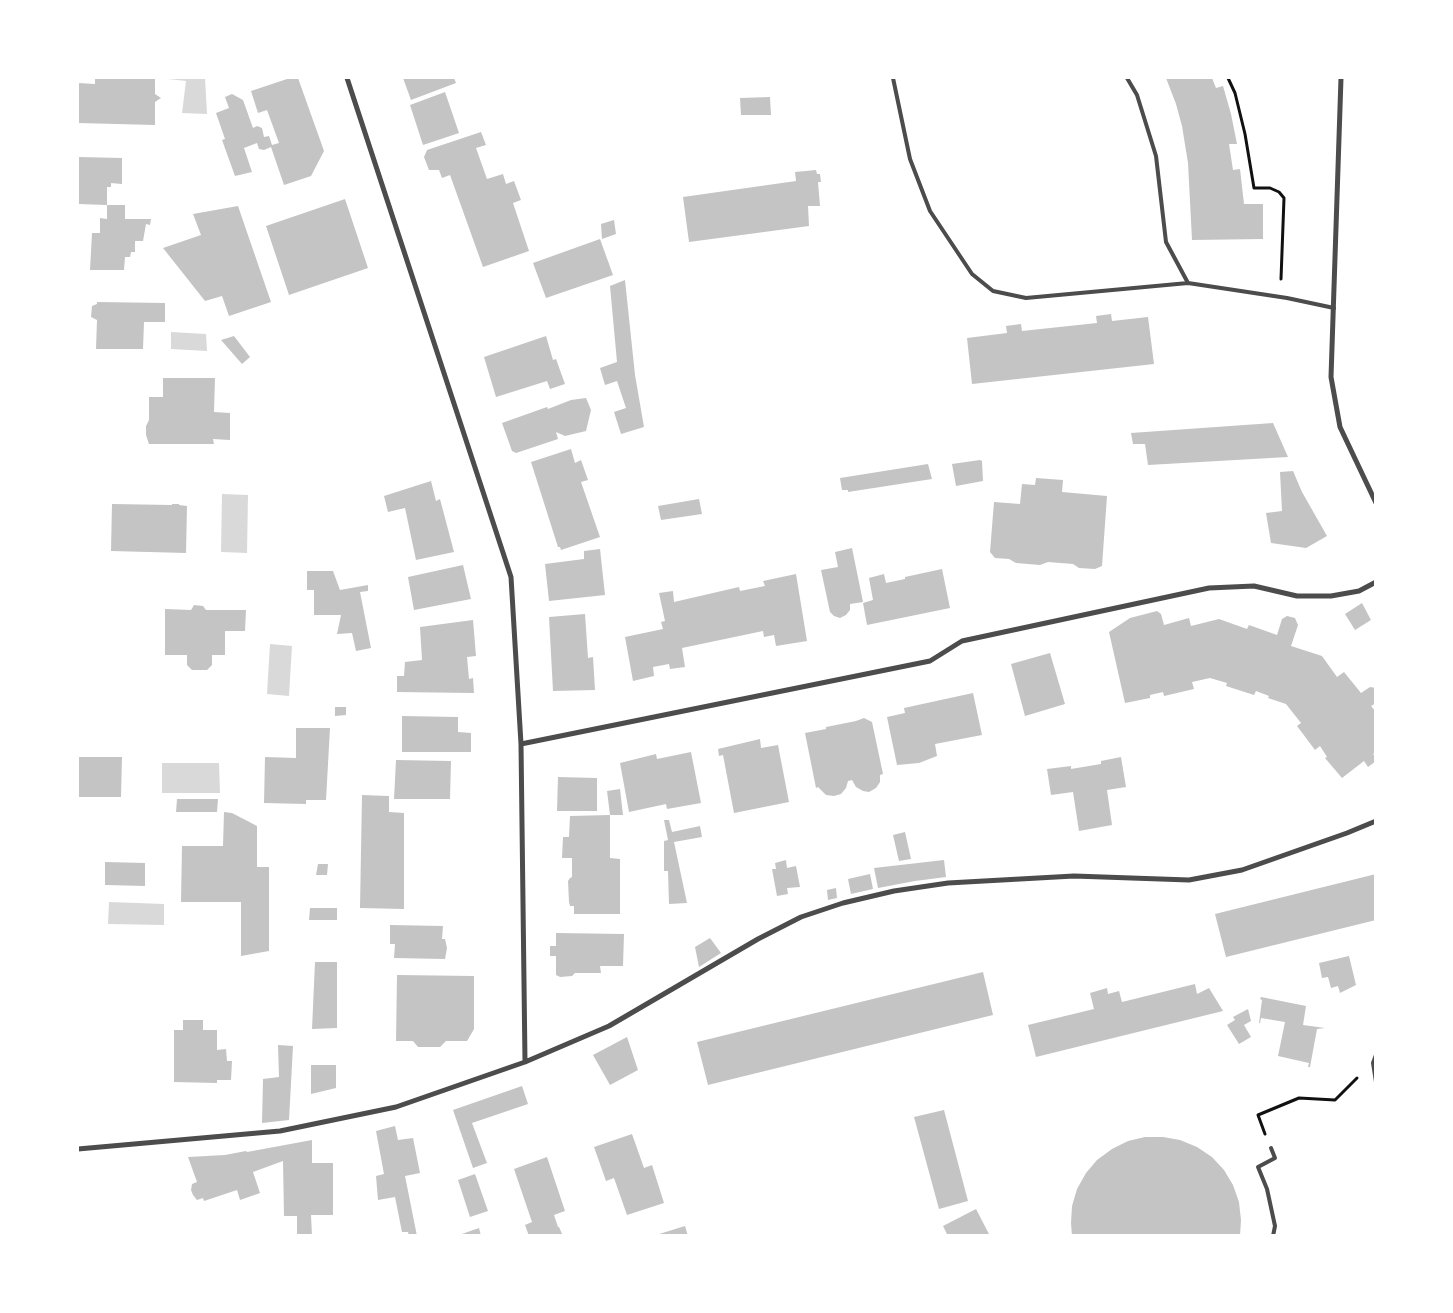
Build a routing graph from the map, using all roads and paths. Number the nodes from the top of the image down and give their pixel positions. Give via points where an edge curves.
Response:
1 (348, 78) edge
2 (893, 78) edge
3 (1127, 78) edge
4 (1228, 78) edge
5 (1341, 78) edge
6 (1188, 283) junction
7 (1279, 297) junction
8 (1334, 308) junction
9 (1376, 503) edge
10 (1376, 582) edge
11 (521, 744) junction
12 (1376, 821) edge
13 (1376, 1055) edge
14 (525, 1062) junction
15 (1373, 1063) junction
16 (1376, 1082) edge
17 (78, 1148) edge
18 (1271, 1148) joint
19 (1273, 1236) edge

1 - 11 street via 511,578
2 - 6 lane via 910,158 930,212 972,274 993,291 1026,298
3 - 6 lane via 1137,95 1156,156 1166,242
4 - 7 path via 1245,134 1254,188 1270,188 1284,198
5 - 8 street
6 - 7 lane
7 - 8 lane
8 - 9 street via 1332,377 1340,427
10 - 11 street via 1359,591 1331,596 1297,596 1254,586 1209,588 962,641 930,661
11 - 14 street
12 - 14 street via 1242,870 1189,880 1074,876 948,883 843,903 801,917 609,1026
13 - 15 lane
14 - 17 street via 396,1107 280,1131
15 - 16 lane
15 - 18 path via 1335,1100 1298,1098 1258,1115
18 - 19 lane via 1275,1158 1258,1167 1268,1189 1275,1226

